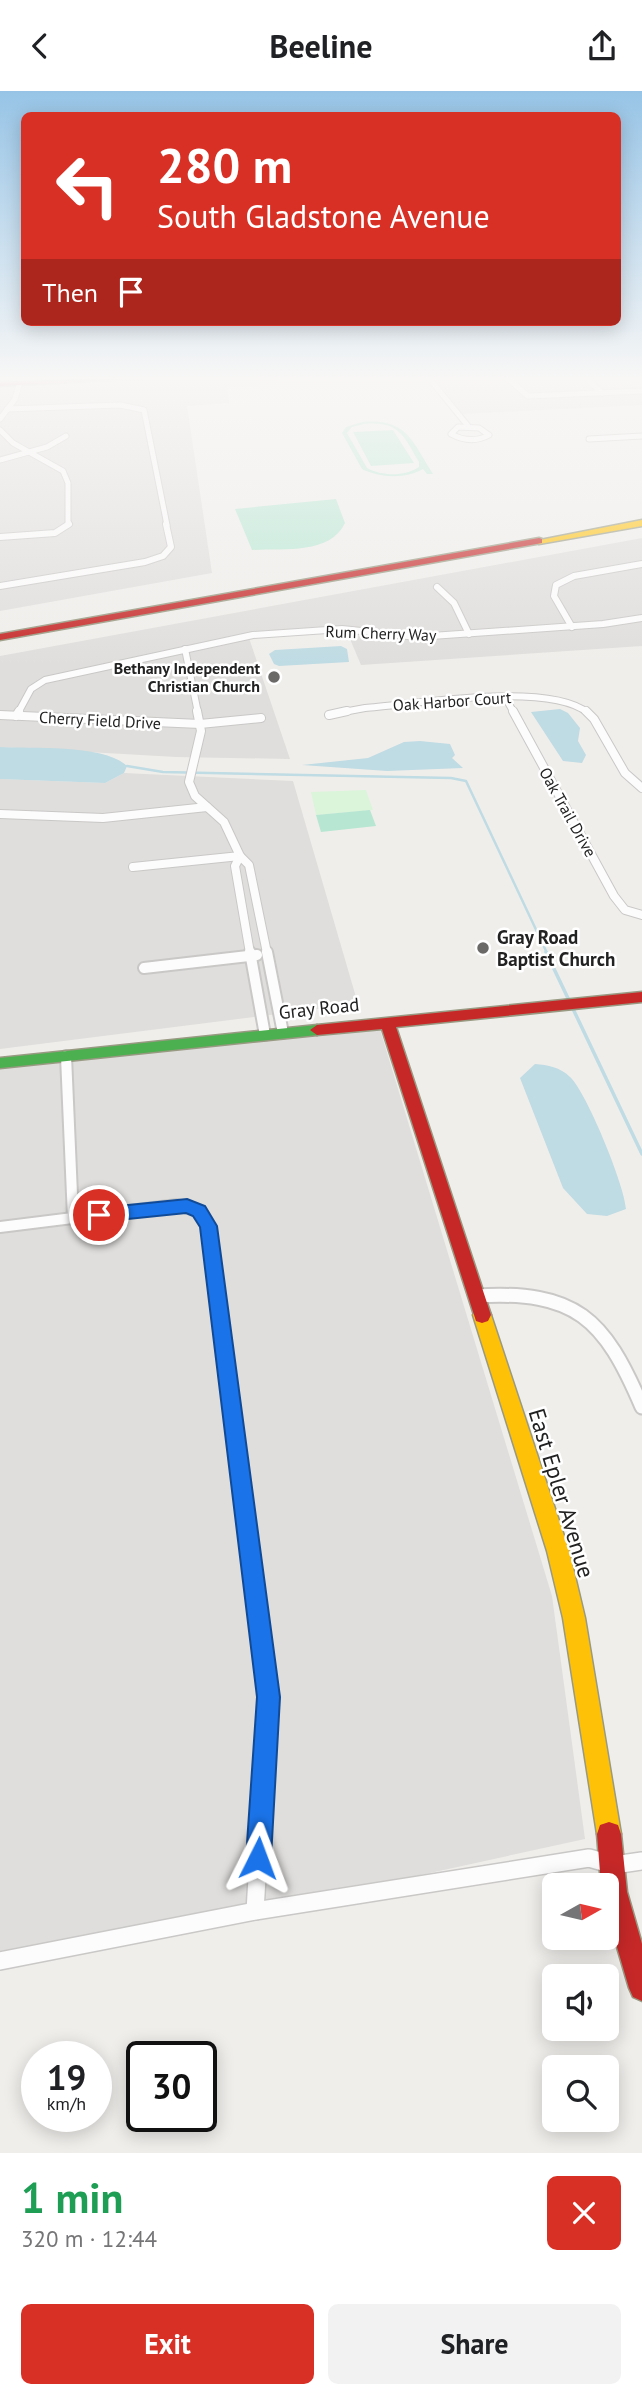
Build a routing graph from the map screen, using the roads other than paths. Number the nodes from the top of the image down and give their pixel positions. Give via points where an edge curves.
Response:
1 (64, 474) edge
2 (157, 474) edge
3 (642, 513) edge
4 (642, 523) edge
5 (0, 537) edge
6 (642, 563) edge
7 (0, 586) edge
8 (437, 587) dead end
9 (642, 618) edge
10 (0, 625) edge
11 (572, 627) junction
12 (469, 634) junction
13 (0, 638) edge
14 (185, 649) junction
15 (505, 697) junction
16 (0, 715) edge
17 (329, 715) dead end
18 (16, 716) junction
19 (261, 718) dead end
20 (200, 724) junction
21 (642, 787) edge
22 (207, 807) junction
23 (0, 814) edge
24 (240, 856) junction
25 (133, 867) dead end
26 (642, 915) edge
27 (267, 954) junction
28 (250, 956) junction
29 (144, 968) dead end
30 (642, 997) edge
31 (387, 1022) junction
32 (284, 1033) junction
33 (265, 1035) junction
34 (66, 1056) junction
35 (0, 1063) edge
36 (73, 1218) junction
37 (0, 1227) edge
38 (476, 1296) junction
39 (639, 1391) edge
40 (642, 1407) edge
41 (642, 1861) edge
42 (614, 1864) junction
43 (255, 1912) junction
44 (0, 1961) edge
45 (642, 1988) edge

1 - 5 street via 70,523 66,528 50,534
2 - 7 street via 169,551 145,562
3 - 10 main road
4 - 13 main road
6 - 11 street via 574,576 556,585 554,596
8 - 12 street via 454,603
9 - 11 street, Rum Cherry Way
11 - 12 street, Rum Cherry Way
12 - 14 street, Rum Cherry Way via 413,637 333,629 249,636
14 - 18 street, Rum Cherry Way via 45,680 31,689
14 - 20 street
15 - 17 street, Oak Harbor Court
15 - 21 street, Oak Harbor Court via 530,695 573,704 594,719 625,773
15 - 26 street, Oak Trail Drive via 614,896 625,910
16 - 18 street, Cherry Field Drive
18 - 20 street, Cherry Field Drive
19 - 20 street, Cherry Field Drive
20 - 22 street via 200,747 190,773 195,796
22 - 23 street via 103,818
22 - 24 street via 230,831
24 - 25 street
24 - 27 street via 249,865
24 - 28 street via 234,866
27 - 28 street
27 - 32 street
28 - 29 street
28 - 33 street
30 - 31 main road, Gray Road
31 - 32 main road, Gray Road
31 - 38 main road, East Epler Avenue
32 - 33 main road, Gray Road
33 - 34 main road, Gray Road
34 - 35 main road, Gray Road
34 - 36 street
36 - 37 street
36 - 43 street via 177,1205 197,1210 208,1226 268,1697
38 - 39 street via 511,1292 549,1298 581,1313 607,1336
38 - 42 main road, East Epler Avenue via 549,1520 574,1618
39 - 40 street
41 - 42 street
42 - 43 street via 589,1858
42 - 45 main road, East Epler Avenue via 614,1892
43 - 44 street

